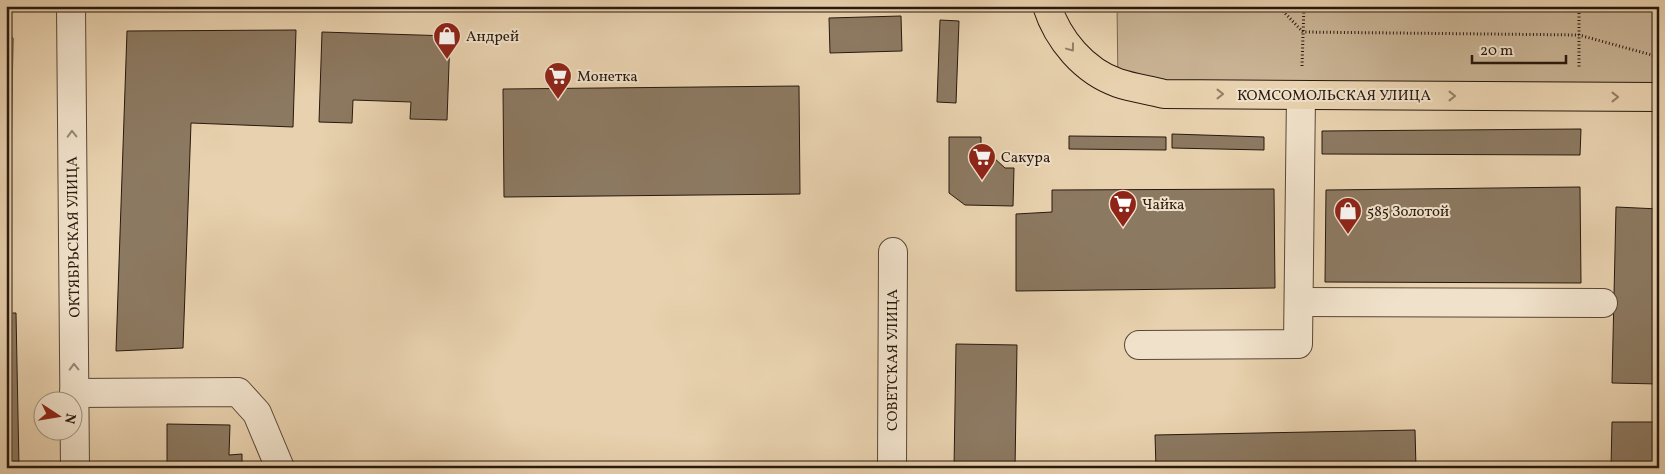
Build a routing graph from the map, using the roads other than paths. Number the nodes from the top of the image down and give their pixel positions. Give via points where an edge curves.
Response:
1 (71, 6) edge
2 (1046, 6) edge
3 (1301, 95) junction
4 (1659, 97) edge
5 (893, 252) dead end
6 (1299, 302) junction
7 (1603, 303) dead end
8 (1139, 345) dead end
9 (74, 392) edge
10 (82, 393) edge
11 (75, 442) edge
12 (75, 468) edge
13 (280, 468) edge
14 (892, 468) edge

9 -> 1 street, ОКТЯБРЬСКАЯ УЛИЦА
2 -> 3 main road, КОМСОМОЛЬСКАЯ УЛИЦА via 1053,24 1081,61 1118,83 1164,94
3 -> 4 main road, КОМСОМОЛЬСКАЯ УЛИЦА
3 - 6 street
5 - 14 street, СОВЕТСКАЯ УЛИЦА
6 - 7 street
6 - 8 street via 1298,344
10 - 13 street via 238,392 257,414
11 - 12 street, ОКТЯБРЬСКАЯ УЛИЦА

